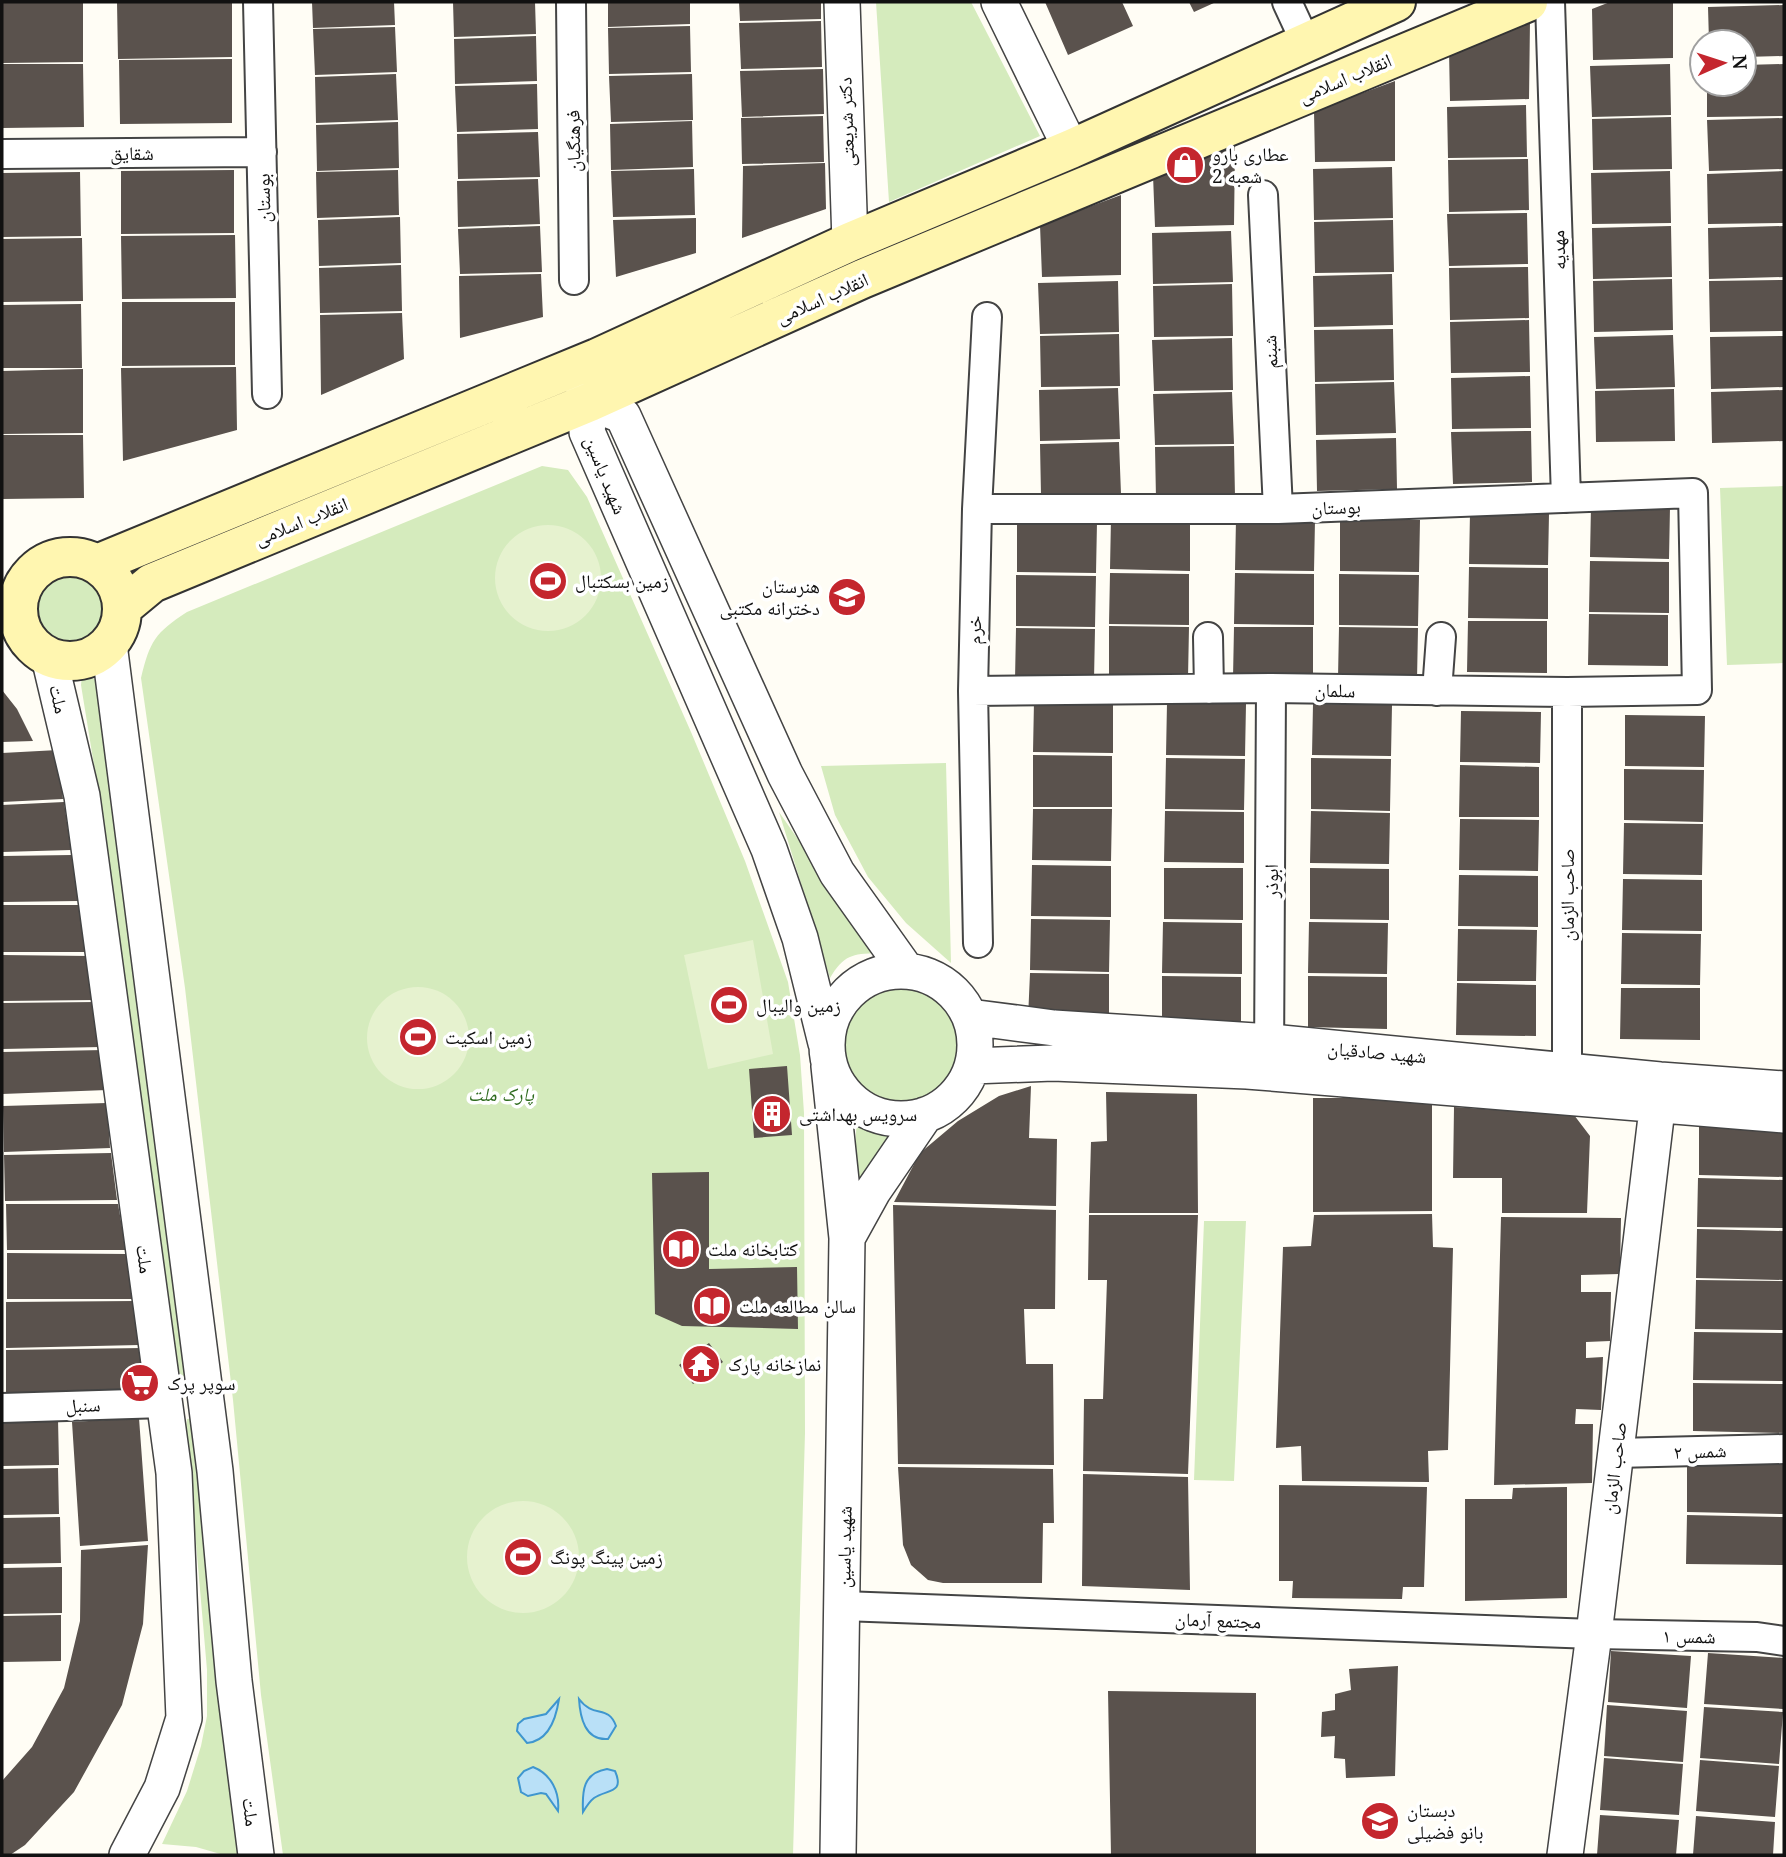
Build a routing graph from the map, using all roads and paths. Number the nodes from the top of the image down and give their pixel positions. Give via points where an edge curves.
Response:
1 (258, 2) edge
2 (571, 2) edge
3 (842, 2) edge
4 (999, 2) edge
5 (1287, 2) edge
6 (1396, 2) edge
7 (1528, 2) edge
8 (1550, 2) edge
9 (1306, 43) junction
10 (1071, 149) junction
11 (262, 152) junction
12 (2, 154) edge
13 (1263, 195) dead end
14 (850, 242) junction
15 (574, 280) dead end
16 (987, 317) dead end
17 (575, 367) junction
18 (267, 394) dead end
19 (590, 402) junction
20 (1566, 498) junction
21 (977, 509) junction
22 (1278, 509) junction
23 (97, 564) junction
24 (12, 587) edge
25 (123, 607) junction
26 (1208, 637) dead end
27 (1441, 637) dead end
28 (26, 642) edge
29 (109, 644) junction
30 (1271, 688) junction
31 (1209, 689) junction
32 (1698, 690) joint
33 (973, 691) junction
34 (1437, 691) junction
35 (1567, 692) junction
36 (978, 943) dead end
37 (906, 970) junction
38 (970, 1017) junction
39 (828, 1054) junction
40 (1270, 1058) junction
41 (972, 1066) junction
42 (1567, 1084) junction
43 (1784, 1089) edge
44 (1659, 1093) junction
45 (925, 1115) junction
46 (1784, 1115) edge
47 (847, 1238) junction
48 (164, 1403) junction
49 (2, 1408) edge
50 (1784, 1448) edge
51 (1616, 1453) junction
52 (843, 1606) junction
53 (1594, 1634) junction
54 (1784, 1641) edge
55 (127, 1855) edge
56 (256, 1855) edge
57 (838, 1855) edge
58 (1564, 1855) edge

1 - 11 street, بوستان
2 - 15 street, فرهنگیان
3 - 14 street, دکتر شریعتی
4 - 10 street
5 - 9 street
6 - 9 main road, انقلاب اسلامی
7 - 19 main road, انقلاب اسلامی via 862,279
8 - 20 street, مهدیه
9 - 10 main road, انقلاب اسلامی
10 - 14 main road, انقلاب اسلامی
11 - 12 street, شقایق
11 - 18 street, بوستان
13 - 22 street, شبنم
14 - 17 main road, انقلاب اسلامی
16 - 21 street, خرم
17 - 19 street
17 - 23 main road, انقلاب اسلامی
19 - 25 main road, انقلاب اسلامی via 152,583
19 - 37 street, شهید یاسین via 623,416 785,774 837,873
19 - 39 street, شهید یاسین via 587,432 769,849 800,938
20 - 22 street, بوستان
20 - 32 street, بوستان via 1693,493
21 - 22 street, بوستان
21 - 33 street, خرم
23 - 24 main road via 80,557 62,557
23 - 25 main road via 110,575
24 - 28 main road
25 - 29 main road
26 - 31 street
27 - 34 street
28 - 29 main road via 65,661 81,660
28 - 48 street, ملت via 82,796
29 - 56 street, ملت via 214,1459 234,1681
30 - 31 street, سلمان
30 - 34 street, سلمان
30 - 40 street, ابوذر
31 - 33 street, سلمان
32 - 35 street, سلمان
33 - 36 street, خرم
34 - 35 street, سلمان
35 - 42 street, صاحب الزمان
37 - 38 street, شهید یاسین via 948,986
37 - 39 street, شهید یاسین via 860,981 842,998 831,1019
38 - 40 street, شهید صادقیان
38 - 41 street, شهید یاسین via 975,1033
39 - 45 street, شهید یاسین via 837,1084 866,1111 885,1118
39 - 47 street, شهید یاسین
40 - 41 street, شهید صادقیان
40 - 42 street, شهید صادقیان
41 - 45 street, شهید یاسین via 962,1088 945,1105
42 - 44 street, شهید صادقیان
43 - 44 street, شهید صادقیان
44 - 46 street, شهید صادقیان
44 - 51 street, صاحب الزمان
45 - 47 street, شهید یاسین
47 - 52 street, شهید یاسین
48 - 49 street, سنبل
48 - 55 street, ملت via 174,1473 184,1718 162,1788
50 - 51 street, شمس ۲
51 - 53 street, صاحب الزمان
52 - 53 street, مجتمع آرمان
52 - 57 street, شهید یاسین
53 - 54 street, شمس ۱
53 - 58 street, صاحب الزمان

